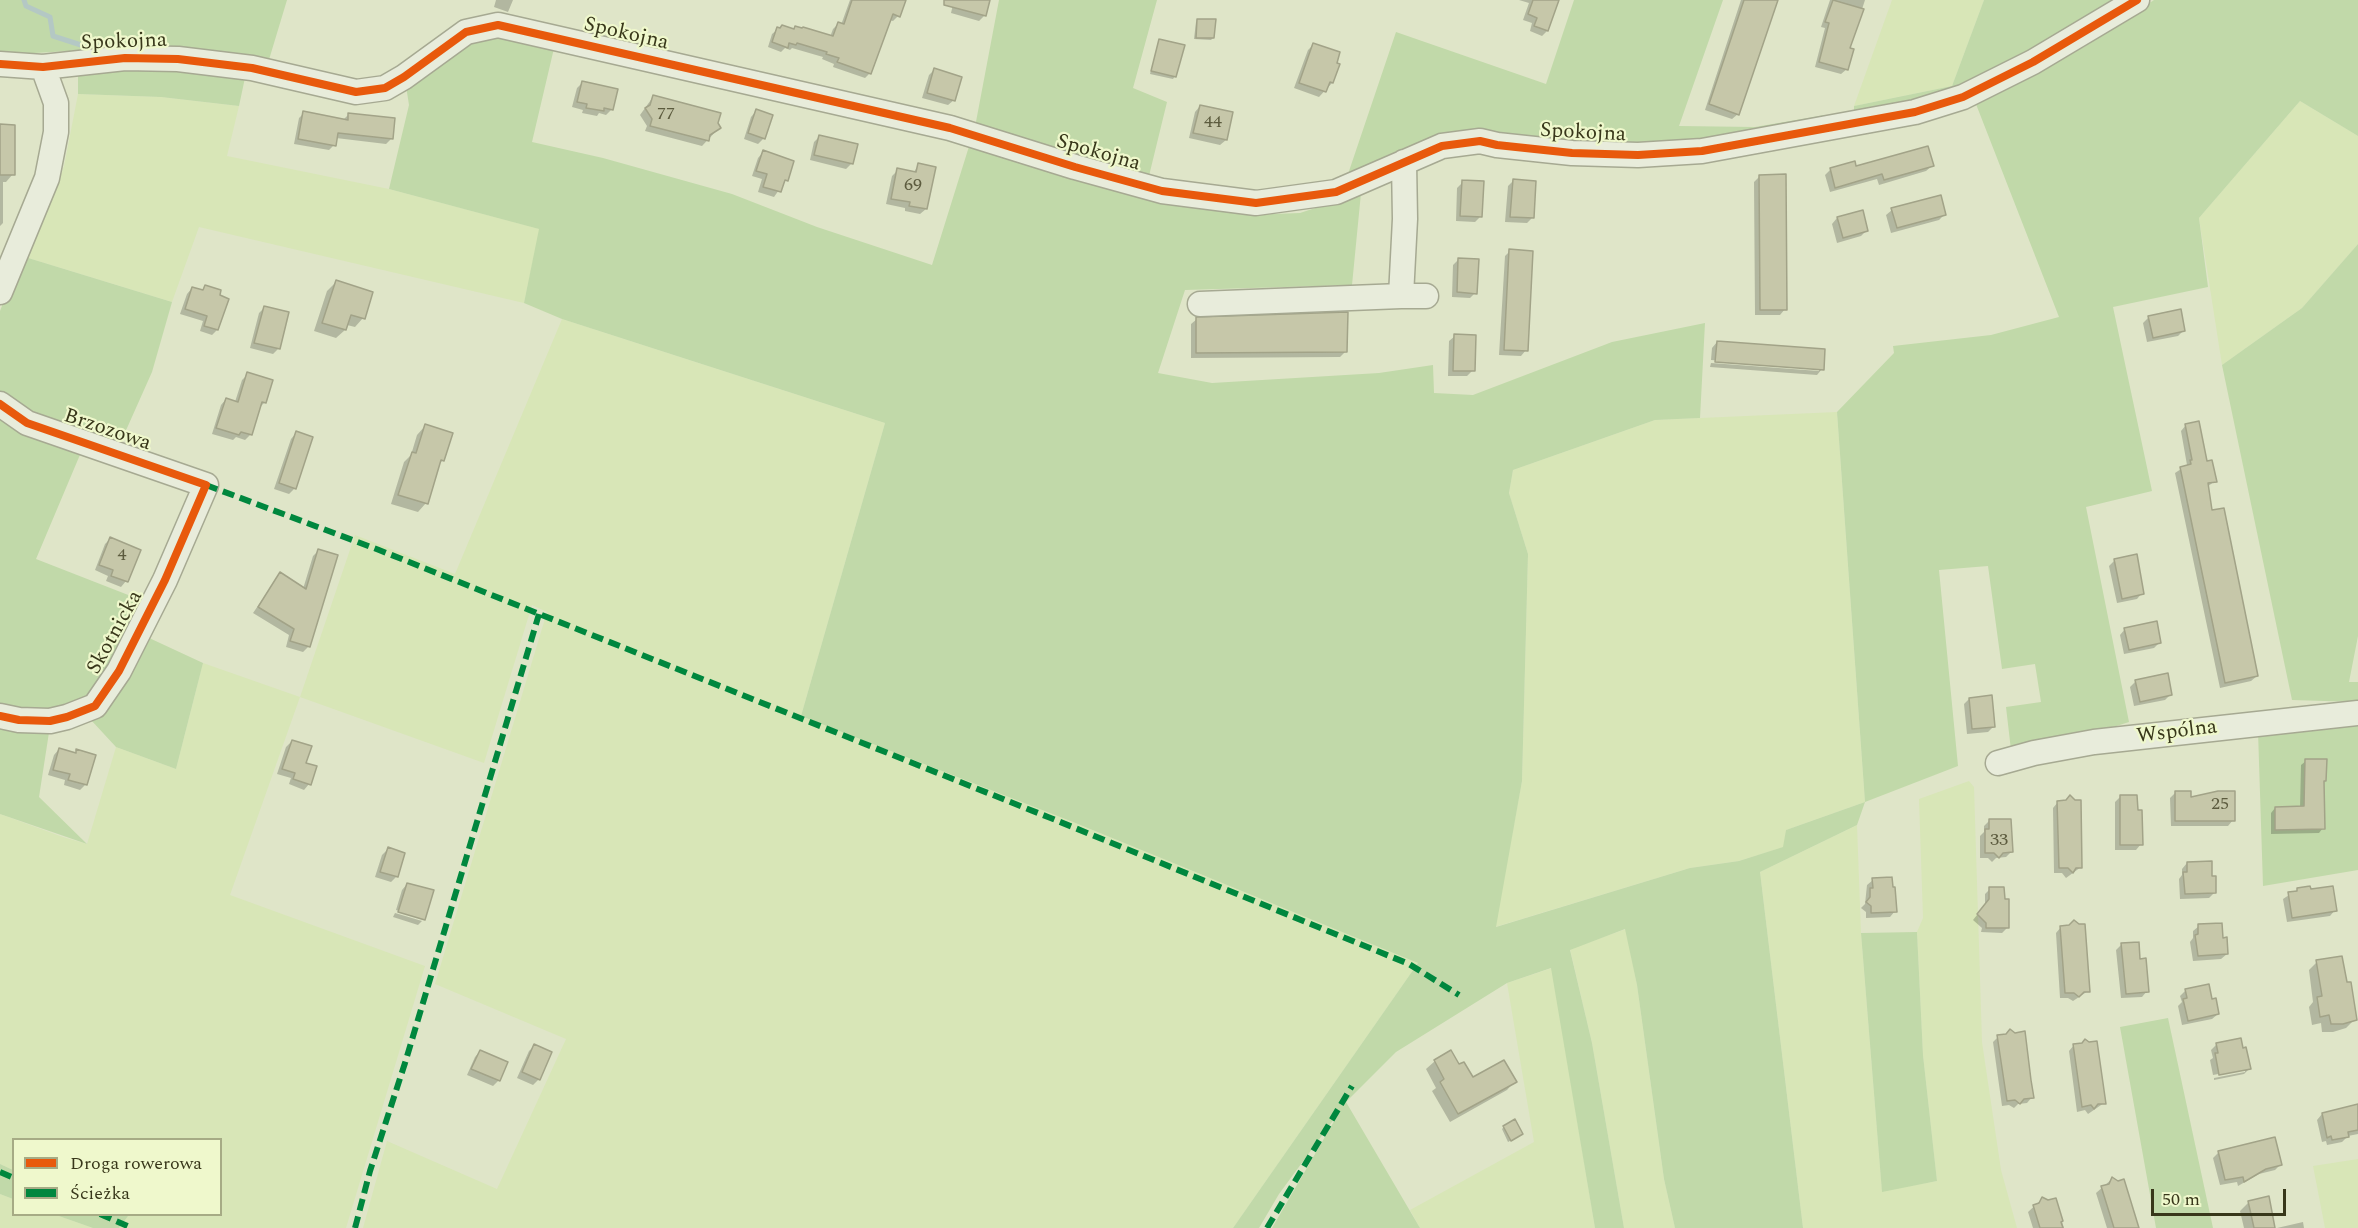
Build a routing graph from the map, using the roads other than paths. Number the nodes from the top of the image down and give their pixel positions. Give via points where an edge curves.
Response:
1 (2137, 0) edge
2 (0, 64) edge
3 (43, 67) junction
4 (1404, 162) junction
5 (0, 292) edge
6 (1401, 296) junction
7 (1426, 296) dead end
8 (1200, 304) dead end
9 (0, 404) edge
10 (206, 485) joint
11 (2358, 713) edge
12 (0, 716) edge
13 (1998, 764) dead end

1 - 4 street, Spokojna via 2033,62 1963,97 1915,111 1702,151 1638,155 1572,153 1480,141 1442,147
2 - 3 street, Spokojna
3 - 4 street, Spokojna via 125,58 178,59 252,68 356,92 385,88 466,32 498,25 950,128 1075,167 1173,192 1256,203 1336,192
3 - 5 street via 56,103 56,132 47,178
4 - 6 street
6 - 7 street
6 - 8 street
9 - 10 street, Brzozowa via 27,423
10 - 12 street, Skotnicka via 165,580 119,670 95,706 50,721
11 - 13 street, Wspólna via 2094,742

